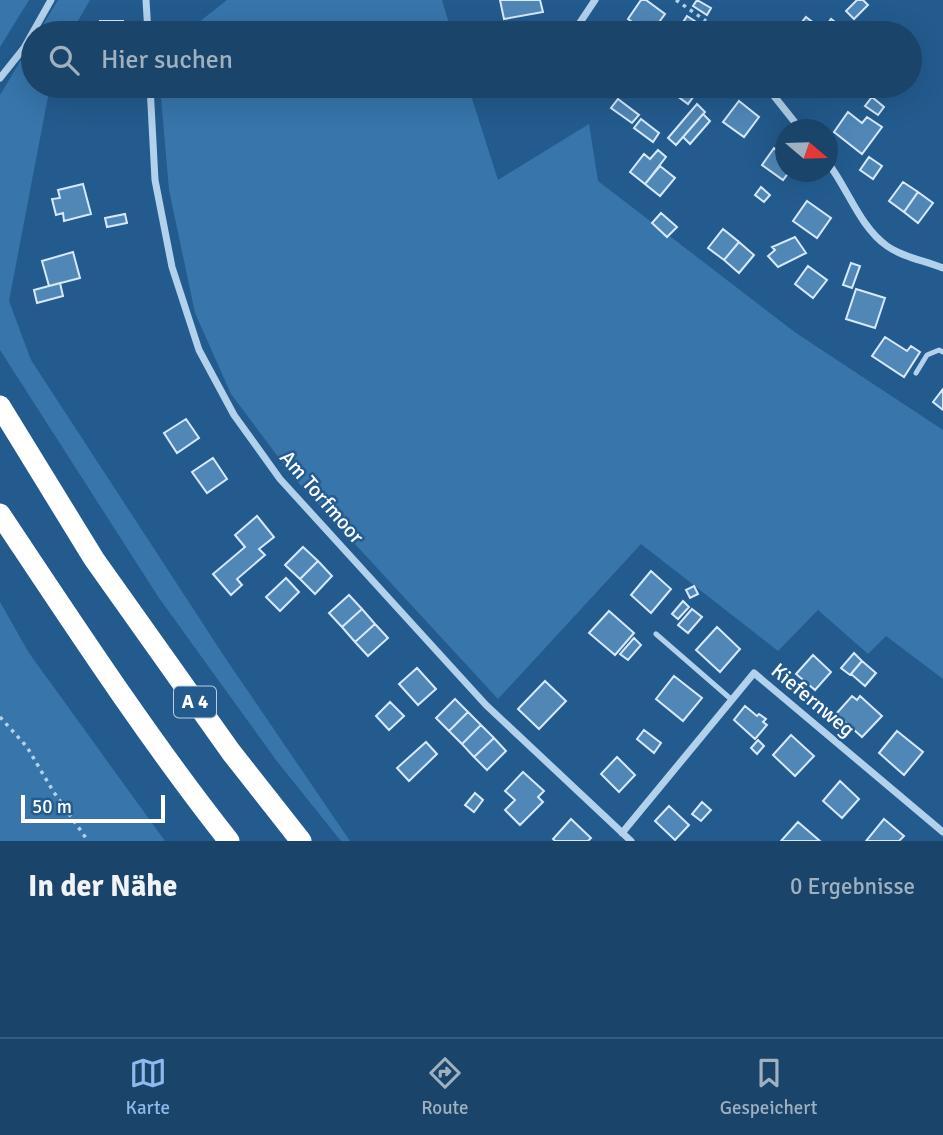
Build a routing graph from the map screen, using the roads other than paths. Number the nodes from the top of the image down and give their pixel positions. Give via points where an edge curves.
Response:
1 (51, 0) edge
2 (146, 0) edge
3 (595, 0) edge
4 (39, 21) edge
5 (147, 21) edge
6 (581, 21) edge
7 (21, 52) edge
8 (0, 78) edge
9 (151, 98) edge
10 (776, 98) edge
11 (792, 119) edge
12 (838, 176) edge
13 (943, 268) edge
14 (943, 352) edge
15 (916, 373) dead end
16 (0, 406) edge
17 (0, 514) edge
18 (656, 634) dead end
19 (732, 700) junction
20 (943, 832) edge
21 (622, 833) junction
22 (229, 841) edge
23 (301, 841) edge
24 (631, 841) edge

1 - 4 street
2 - 5 street
3 - 6 street
7 - 8 street
9 - 21 street, Am Torfmoor via 155,180 172,267 199,350 234,415 280,479 477,695
10 - 11 street
12 - 13 street via 872,233 889,248
14 - 15 lane via 927,355
16 - 23 highway, A 4 via 94,559 231,752
17 - 22 highway, A 4 via 103,669
18 - 19 lane
19 - 20 street, Kiefernweg via 754,673
19 - 21 street, Kiefernweg
21 - 24 street, Am Torfmoor

